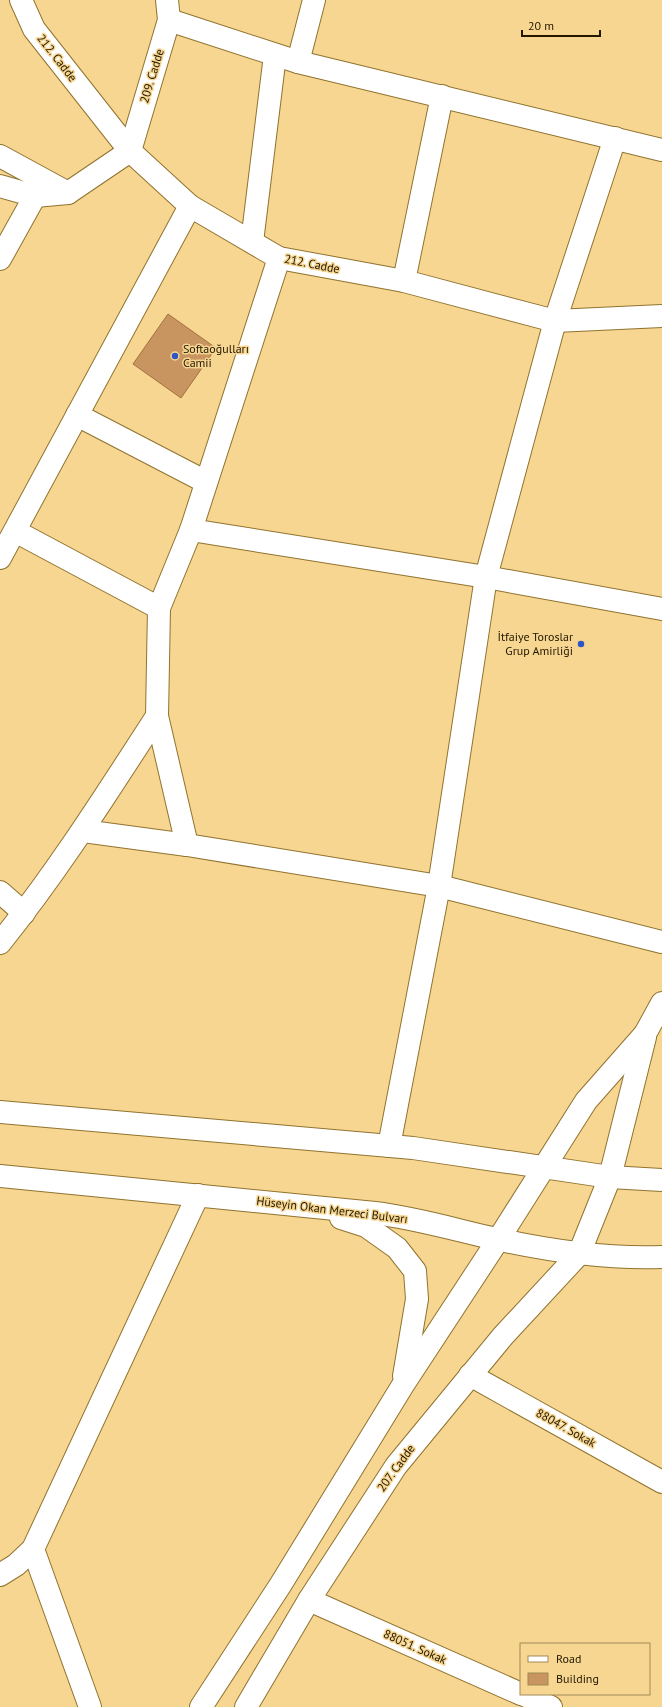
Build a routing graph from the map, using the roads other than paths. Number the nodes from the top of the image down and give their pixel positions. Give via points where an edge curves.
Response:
1 (21, 0) edge
2 (314, 0) edge
3 (168, 10) edge
4 (275, 55) junction
5 (298, 62) junction
6 (442, 96) junction
7 (615, 138) junction
8 (662, 150) edge
9 (130, 151) junction
10 (0, 156) edge
11 (0, 186) edge
12 (68, 193) junction
13 (35, 196) junction
14 (190, 206) junction
15 (252, 242) junction
16 (279, 258) junction
17 (0, 259) edge
18 (404, 281) junction
19 (662, 316) edge
20 (555, 321) junction
21 (77, 416) junction
22 (206, 482) junction
23 (191, 530) junction
24 (14, 531) junction
25 (0, 558) edge
26 (486, 577) junction
27 (159, 608) junction
28 (662, 609) edge
29 (157, 716) junction
30 (83, 830) junction
31 (187, 845) junction
32 (439, 886) junction
33 (0, 892) edge
34 (24, 913) junction
35 (662, 942) edge
36 (0, 943) edge
37 (662, 1003) edge
38 (646, 1034) junction
39 (0, 1112) edge
40 (389, 1146) junction
41 (544, 1168) junction
42 (0, 1176) edge
43 (610, 1177) junction
44 (662, 1180) edge
45 (198, 1195) junction
46 (302, 1204) junction
47 (498, 1240) junction
48 (580, 1254) junction
49 (662, 1257) edge
50 (470, 1375) junction
51 (402, 1385) junction
52 (662, 1482) edge
53 (33, 1549) junction
54 (0, 1575) edge
55 (309, 1600) junction
56 (520, 1694) edge
57 (523, 1695) edge
58 (90, 1707) edge
59 (201, 1707) edge
60 (246, 1707) edge
61 (551, 1707) edge

1 - 9 street, 212. Cadde via 34,28
2 - 5 street
3 - 4 street
3 - 9 street, 209. Cadde
4 - 5 street
4 - 15 street
5 - 6 street
6 - 7 street
6 - 18 street
7 - 8 street
7 - 20 street
9 - 12 street
9 - 14 street, 212. Cadde
10 - 12 street
11 - 13 street
12 - 13 street
13 - 17 street
14 - 15 street, 212. Cadde
14 - 21 street
15 - 16 street, 212. Cadde
16 - 18 street, 212. Cadde
16 - 22 street
18 - 20 street, 212. Cadde
19 - 20 street, 212. Cadde
20 - 26 street
21 - 22 street
21 - 24 street
22 - 23 street
23 - 26 street
23 - 27 street
24 - 25 street
24 - 27 street
26 - 28 street
26 - 32 street
27 - 29 street
29 - 30 street
29 - 31 street
30 - 31 street
30 - 34 street
31 - 32 street
32 - 35 street
32 - 40 street
33 - 34 street
34 - 36 street
37 - 38 street
38 - 41 street via 586,1101
38 - 43 street
39 - 40 street
40 - 41 street
41 - 43 street
41 - 47 street
42 - 45 street, Hüseyin Okan Merzeci Bulvarı
43 - 44 street
43 - 48 street
45 - 46 street, Hüseyin Okan Merzeci Bulvarı
45 - 53 street
46 - 47 street, Hüseyin Okan Merzeci Bulvarı via 399,1216
46 - 51 street via 366,1226 397,1248 415,1271 417,1299
47 - 48 street, Hüseyin Okan Merzeci Bulvarı
47 - 51 street
48 - 49 street, Hüseyin Okan Merzeci Bulvarı
48 - 50 street, 207. Cadde
50 - 52 street, 88047. Sokak
50 - 55 street, 207. Cadde via 396,1466
51 - 59 street via 281,1584
53 - 54 street via 16,1565
53 - 58 street
55 - 56 street, 88051. Sokak
55 - 60 street, 207. Cadde
57 - 61 street, 88051. Sokak

